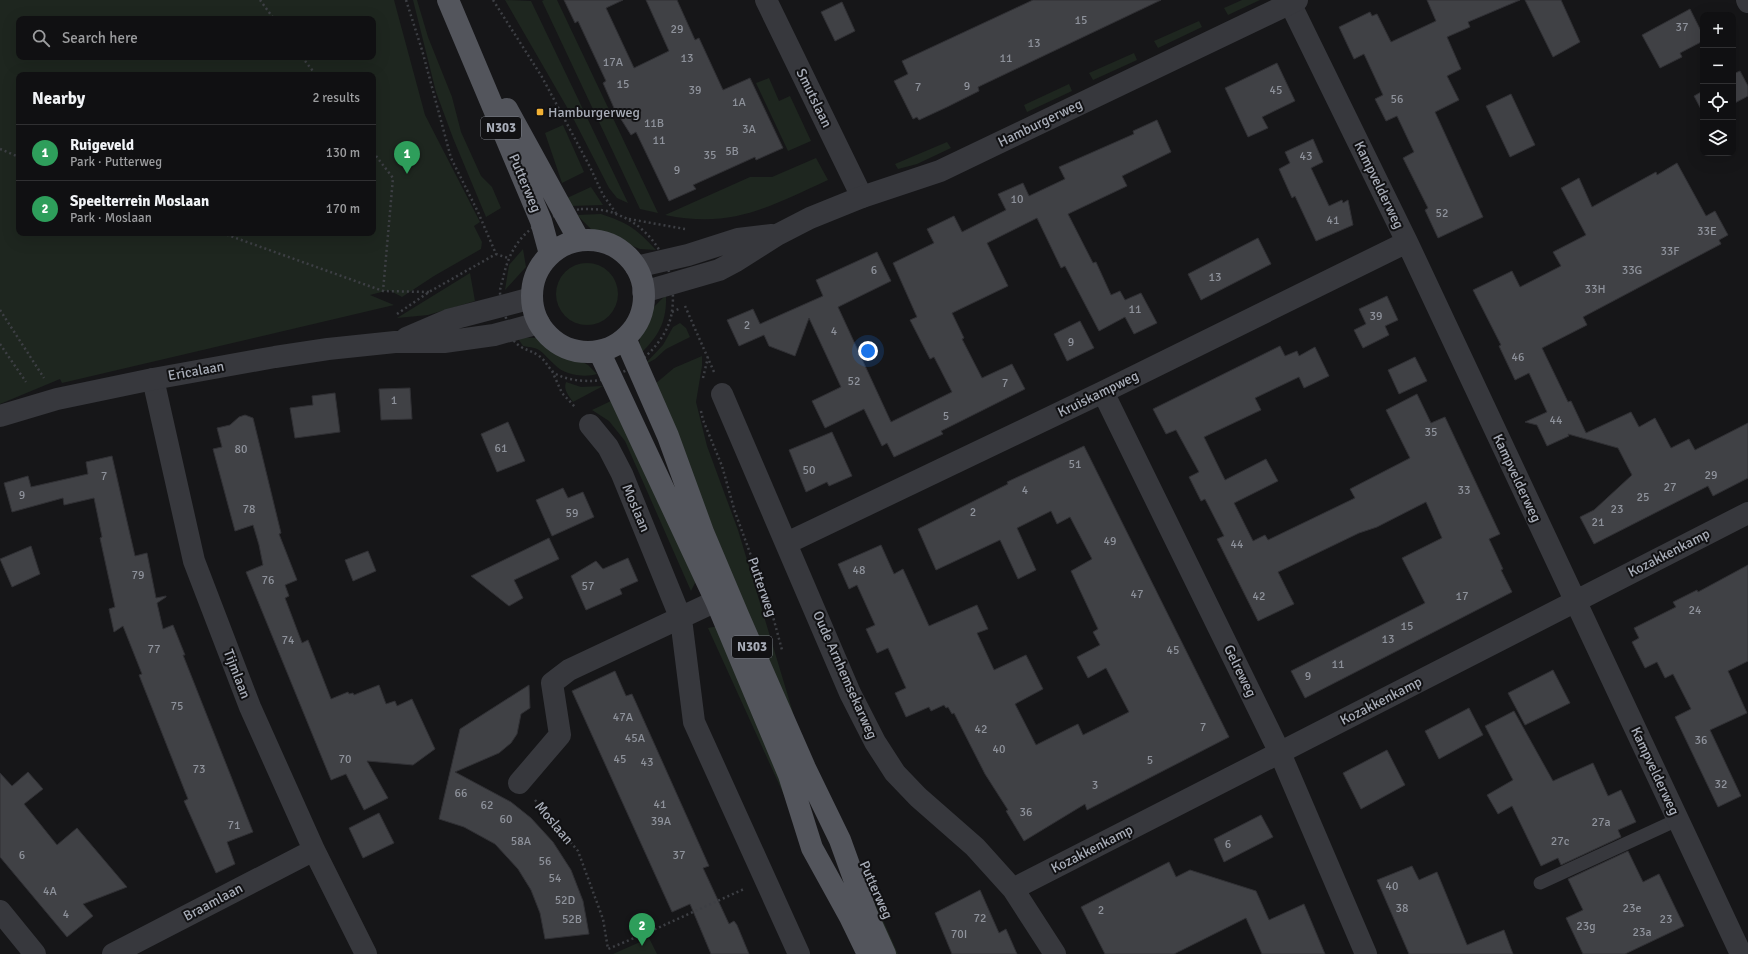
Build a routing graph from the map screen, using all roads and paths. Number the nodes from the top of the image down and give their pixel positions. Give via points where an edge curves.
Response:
1 (260, 0) edge
2 (406, 0) edge
3 (493, 0) edge
4 (766, 0) edge
5 (449, 1) edge
6 (1293, 2) edge
7 (272, 16) edge
8 (304, 60) edge
9 (314, 72) edge
10 (0, 149) edge
11 (16, 156) edge
12 (376, 156) edge
13 (862, 197) junction
14 (616, 214) dead end
15 (777, 234) junction
16 (230, 236) edge
17 (579, 240) junction
18 (1407, 242) junction
19 (496, 254) junction
20 (550, 254) junction
21 (508, 258) dead end
22 (636, 267) junction
23 (383, 290) junction
24 (643, 292) junction
25 (532, 298) junction
26 (0, 310) edge
27 (672, 312) dead end
28 (538, 323) junction
29 (625, 338) junction
30 (395, 342) junction
31 (1, 347) edge
32 (521, 349) dead end
33 (599, 351) junction
34 (153, 379) junction
35 (703, 379) dead end
36 (1102, 392) junction
37 (722, 394) dead end
38 (49, 401) junction
39 (700, 408) dead end
40 (0, 416) edge
41 (584, 417) joint
42 (1748, 513) edge
43 (787, 543) junction
44 (716, 601) junction
45 (1574, 601) junction
46 (681, 619) junction
47 (782, 651) dead end
48 (1280, 753) junction
49 (519, 783) joint
50 (1678, 820) junction
51 (314, 850) junction
52 (766, 879) junction
53 (1540, 883) dead end
54 (1013, 889) junction
55 (0, 911) edge
56 (35, 954) edge
57 (113, 954) edge
58 (366, 954) edge
59 (799, 954) edge
60 (868, 954) edge
61 (885, 954) edge
62 (1056, 954) edge
63 (1366, 954) edge
64 (1740, 954) edge

1 - 7 path
2 - 19 path via 451,158
3 - 14 path via 542,77
4 - 13 street, Smutslaan
5 - 17 main road, Putterweg / N303
5 - 20 main road, Putterweg / N303 via 541,222
6 - 13 street, Hamburgerweg via 940,171
6 - 18 street, Kampvelderweg
8 - 9 path
10 - 11 path
12 - 23 path via 393,178
13 - 15 street, Hamburgerweg
15 - 22 street, Hamburgerweg via 738,239 673,259
15 - 24 street, Hamburgerweg via 719,270
16 - 23 path
17 - 20 main road via 563,245
17 - 22 main road via 595,240 611,245 624,253
18 - 36 street, Kruiskampweg
18 - 45 street, Kampvelderweg
19 - 21 path
19 - 23 path via 429,292
20 - 25 main road via 539,267 533,282
22 - 24 main road
24 - 29 main road via 642,311 635,326
25 - 28 main road
25 - 30 street, Ericalaan via 448,320
26 - 38 path
27 - 35 path via 685,306 708,357
28 - 30 street, Ericalaan via 494,335 444,342
28 - 33 main road via 548,336 559,344 579,351
29 - 33 main road
29 - 61 main road, Putterweg / N303 via 668,436 703,532 735,608 805,768 840,840 866,912
30 - 34 street, Ericalaan via 328,349
31 - 38 path
32 - 41 path via 539,356 552,371 562,394
33 - 44 main road, N303
34 - 38 street, Ericalaan
34 - 51 street, Tijmlaan via 194,561 250,707
36 - 43 street, Kruiskampweg
36 - 48 street, Gelreweg
37 - 43 street, Oude Arnhemsekarweg
38 - 40 street, Ericalaan
39 - 47 path, Putterweg via 772,613
41 - 46 street, Moslaan via 608,447 622,474
42 - 45 street, Kozakkenkamp
43 - 54 street, Oude Arnhemsekarweg via 850,693 875,742 895,773 974,847
44 - 46 street
44 - 60 main road, N303 via 789,775 812,848
45 - 48 street, Kozakkenkamp
45 - 50 street, Kampvelderweg
46 - 49 street via 569,670 552,683 560,735
46 - 52 street, Moslaan via 694,722
48 - 54 street, Kozakkenkamp
48 - 63 street, Gelreweg
49 - 52 path, Moslaan via 578,851 604,919 608,949
50 - 53 lane
50 - 64 street, Kampvelderweg
51 - 57 street, Braamlaan
51 - 58 street, Tijmlaan
52 - 59 street, Moslaan
54 - 62 street, Oude Arnhemsekarweg
55 - 56 street

